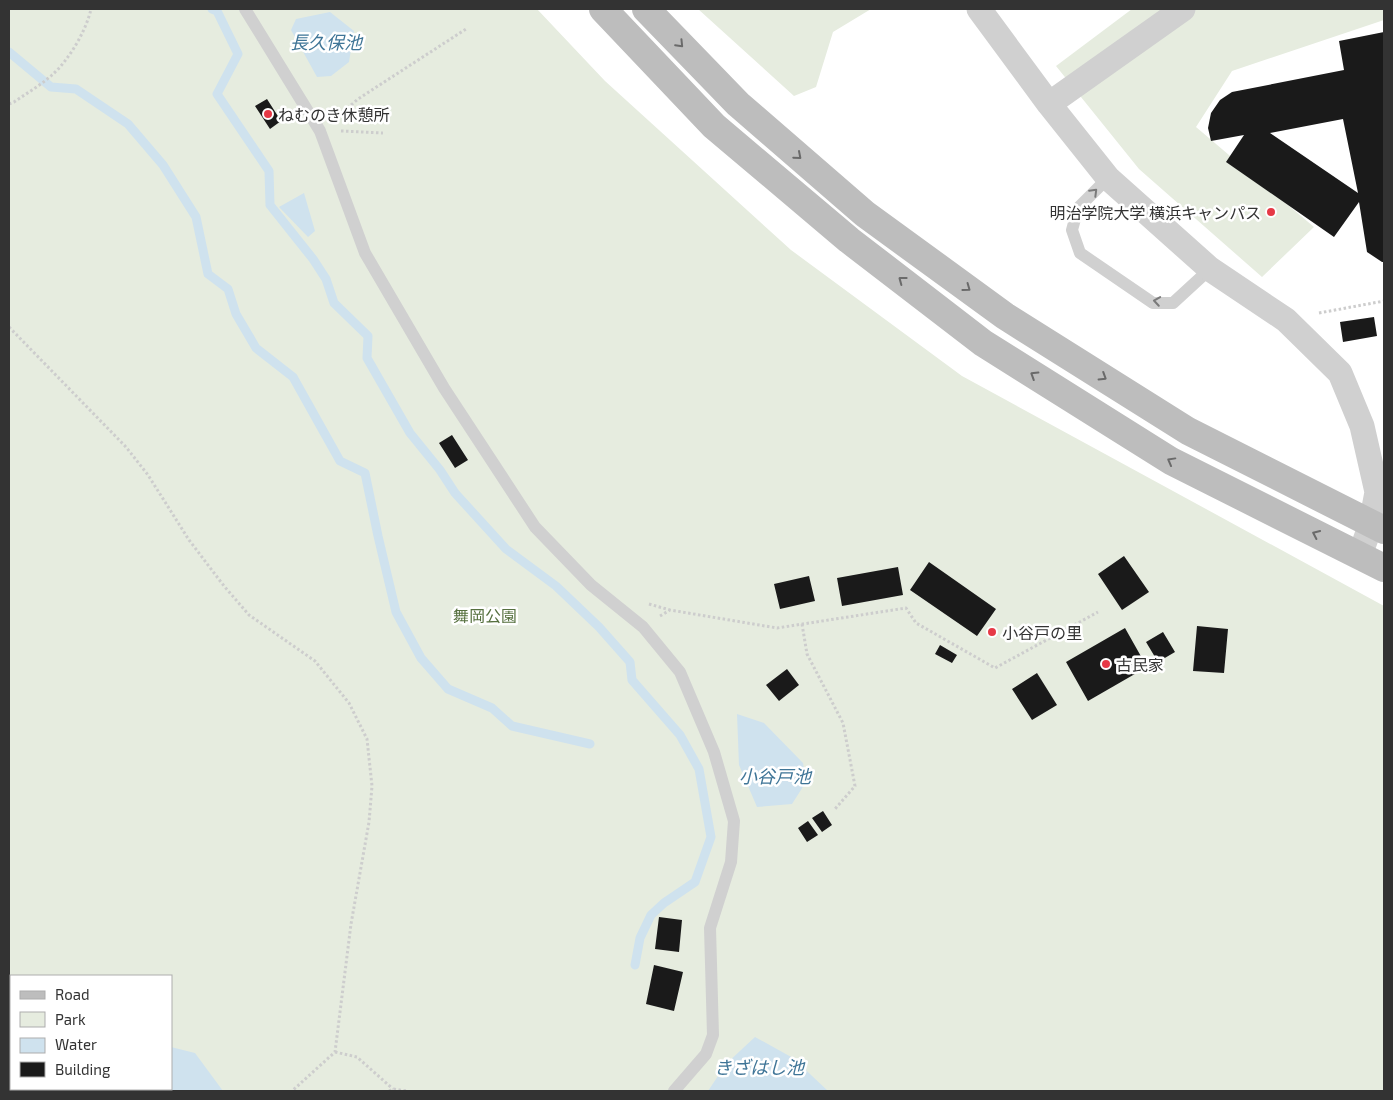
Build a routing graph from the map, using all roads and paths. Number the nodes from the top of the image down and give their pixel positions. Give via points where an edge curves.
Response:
1 (91, 9) edge
2 (245, 9) edge
3 (603, 9) edge
4 (646, 9) edge
5 (979, 9) edge
6 (1183, 9) edge
7 (466, 29) dead end
8 (9, 104) edge
9 (1049, 104) junction
10 (320, 131) junction
11 (383, 133) dead end
12 (1108, 178) junction
13 (1210, 269) junction
14 (1384, 300) edge
15 (1286, 320) junction
16 (9, 327) edge
17 (1378, 527) edge
18 (1360, 555) junction
19 (1384, 568) edge
20 (1098, 612) dead end
21 (802, 624) junction
22 (643, 627) junction
23 (836, 809) dead end
24 (335, 1052) junction
25 (393, 1089) junction
26 (292, 1091) edge
27 (389, 1091) edge
28 (407, 1091) edge
29 (674, 1091) edge

1 - 8 path via 73,48 53,74
2 - 10 lane
18 -> 3 street via 1170,461 983,343 849,240 714,126
4 -> 17 street via 738,104 865,214 1005,316 1188,431
5 - 9 street
6 - 9 street
7 - 10 path via 358,100
9 - 12 street
10 - 11 path
10 - 22 lane via 365,253 444,388 535,527 591,585
12 - 13 street
13 -> 12 lane via 1173,303 1153,302 1080,253 1072,230 1078,208
13 - 15 street
14 - 15 path
15 - 17 street via 1340,372 1362,426 1377,492
16 - 24 path via 126,448 148,475 189,540 249,616 315,660 349,703 367,739 372,786 369,822 351,924
17 - 18 street
18 - 19 street
20 - 21 path via 995,668 916,622 906,608
21 - 22 path via 777,628 670,610
21 - 23 path via 807,654 843,722 855,786
22 - 29 lane via 680,672 714,752 734,821 731,862 710,928 713,1035 706,1054
24 - 25 path via 357,1057
24 - 26 path
25 - 27 path
25 - 28 path

